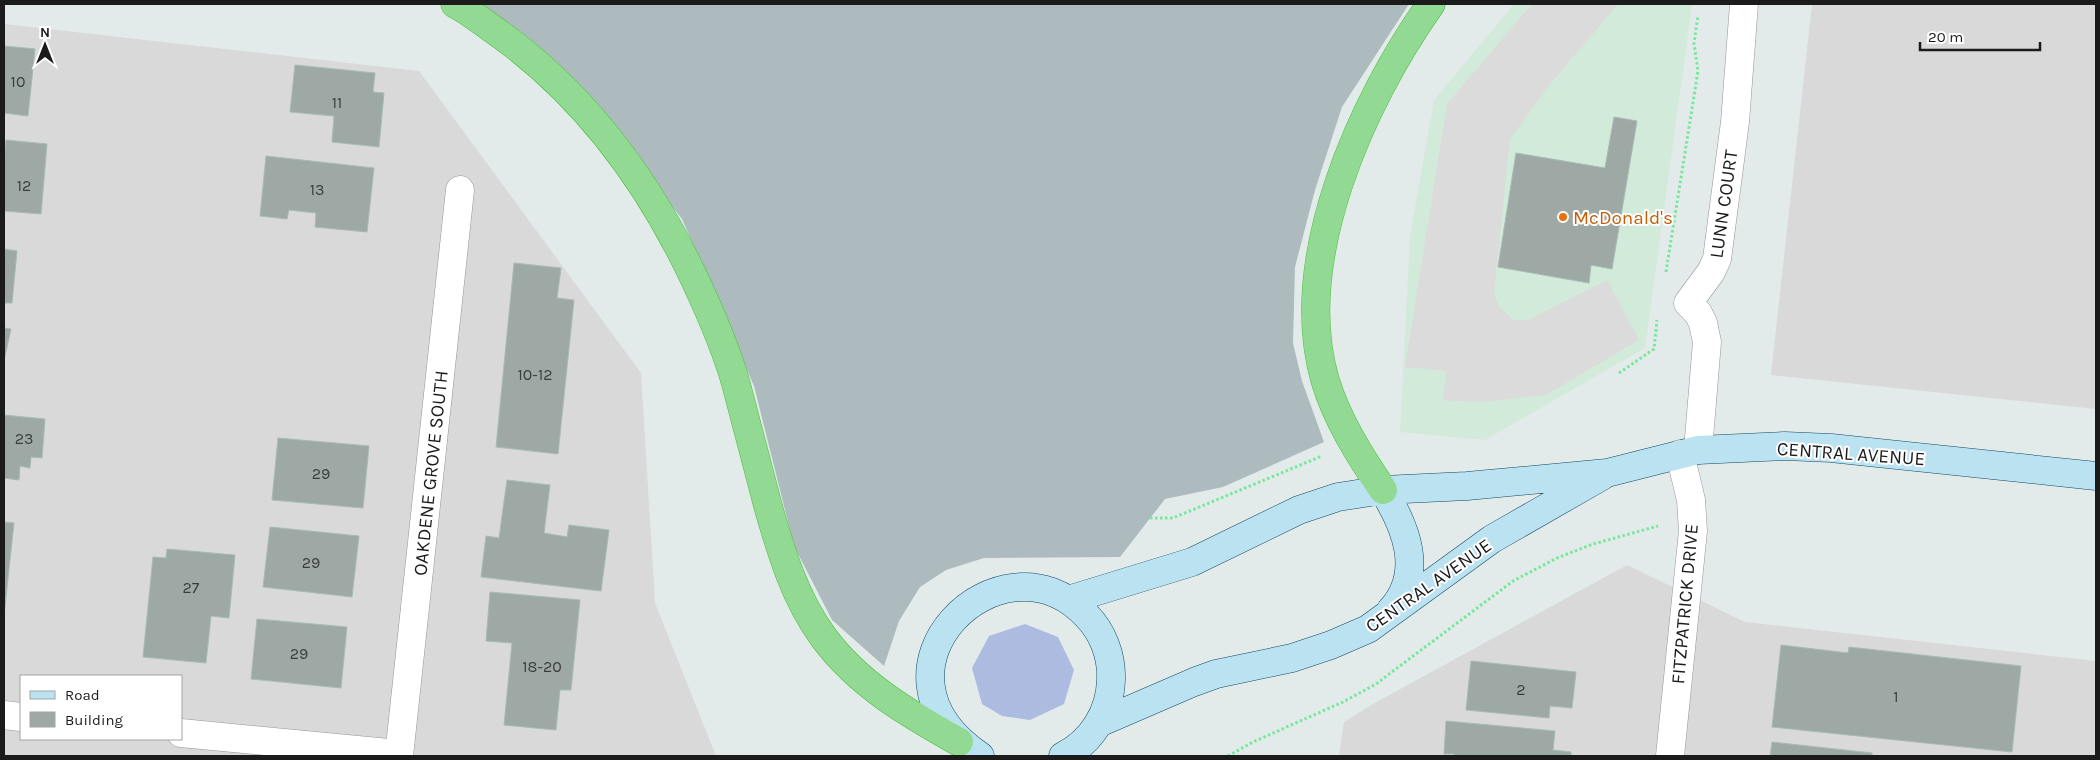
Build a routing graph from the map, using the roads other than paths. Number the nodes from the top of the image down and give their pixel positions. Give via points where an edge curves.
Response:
1 (455, 4) edge
2 (1431, 4) edge
3 (1744, 4) edge
4 (460, 190) dead end
5 (1689, 452) junction
6 (1607, 473) junction
7 (2096, 476) edge
8 (1383, 490) junction
9 (1068, 600) junction
10 (1381, 621) junction
11 (4, 715) edge
12 (20, 717) edge
13 (182, 732) edge
14 (1092, 737) edge
15 (968, 750) edge
16 (399, 755) edge
17 (1063, 756) edge
18 (1670, 756) edge

1 - 15 highway via 518,47 563,87 609,136 680,249 714,319 735,380 788,571 824,638 882,695
2 - 8 highway via 1384,78 1358,137 1328,222 1317,282 1317,329 1325,378 1353,444
3 - 5 street, LUNN COURT via 1735,122 1717,259 1688,303 1703,323 1707,342
4 - 16 street, OAKDENE GROVE SOUTH
5 - 6 main road, CENTRAL AVENUE
5 - 7 main road, CENTRAL AVENUE via 1785,446 1831,448
5 - 18 street, FITZPATRICK DRIVE via 1693,517
6 - 8 main road, CENTRAL AVENUE
6 - 10 main road, CENTRAL AVENUE via 1492,540
8 - 9 main road, CENTRAL AVENUE via 1311,504 1192,562
8 - 10 main road via 1406,534 1409,567 1400,599
9 - 14 main road via 1094,623 1103,638 1112,672 1107,707
9 - 15 main road via 1030,588 1013,588 980,597 951,621 939,638 931,676 932,692 940,717
10 - 14 main road, CENTRAL AVENUE via 1352,637 1292,658 1194,682
11 - 12 street
13 - 16 street
14 - 17 main road

